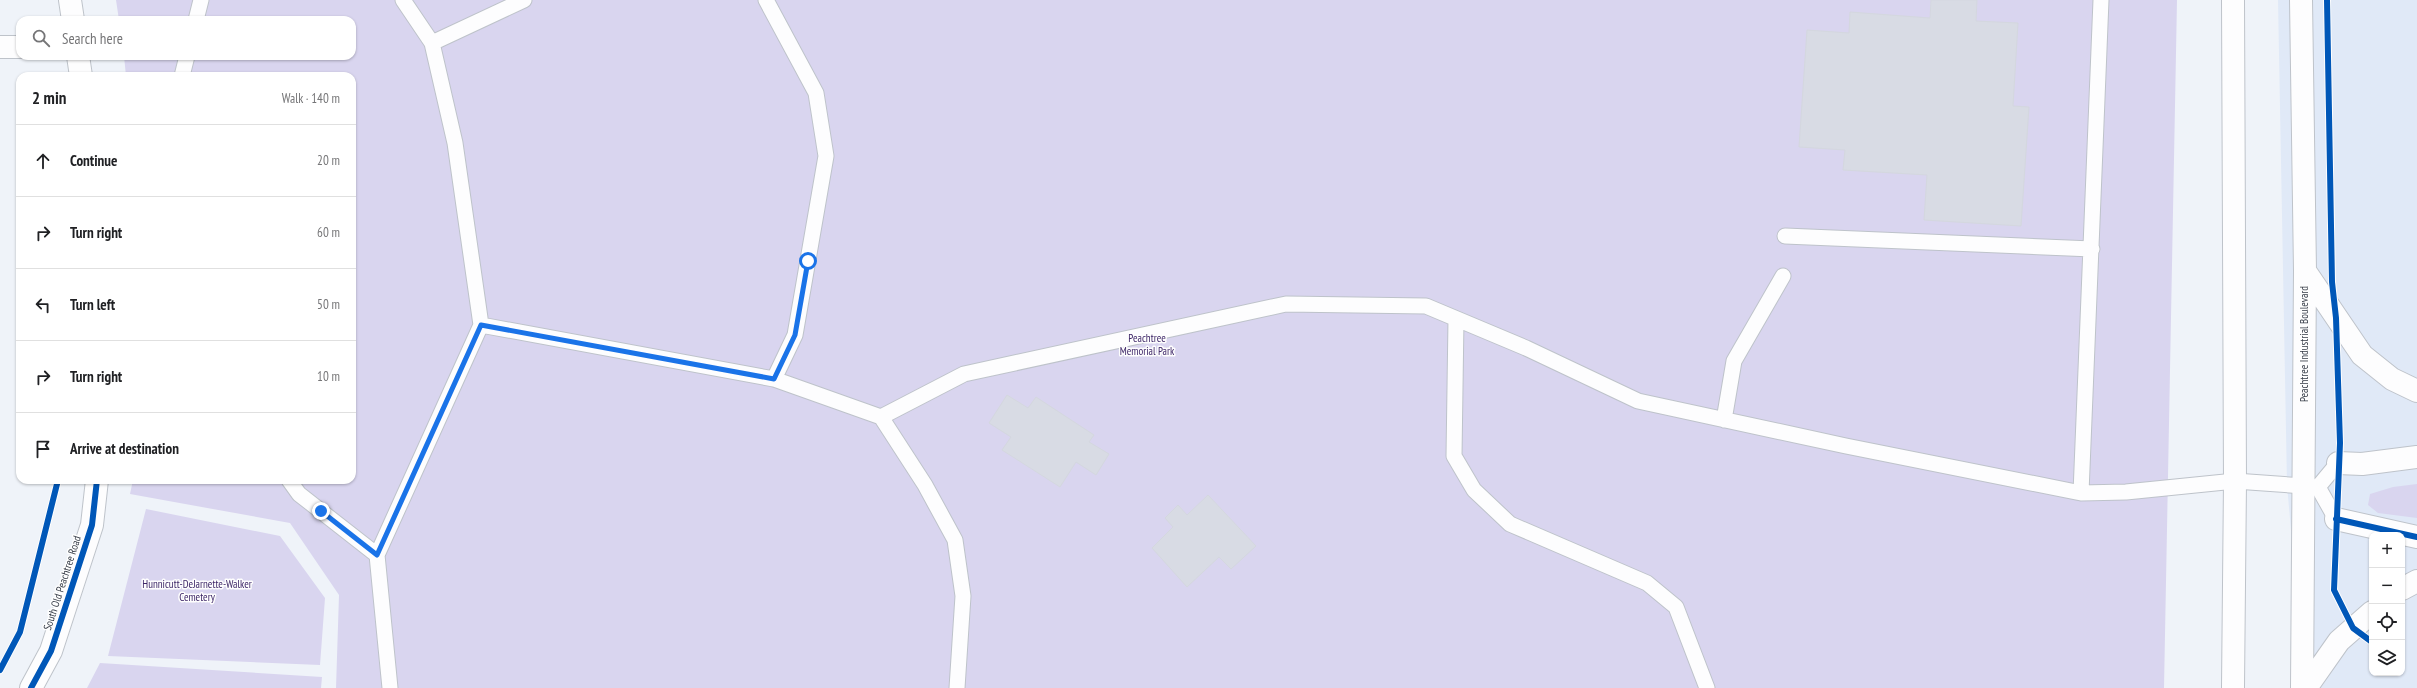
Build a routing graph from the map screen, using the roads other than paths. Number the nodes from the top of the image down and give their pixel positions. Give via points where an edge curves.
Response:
1 (70, 0) edge
2 (201, 0) edge
3 (404, 0) edge
4 (524, 0) edge
5 (766, 0) edge
6 (2101, 0) edge
7 (2233, 0) edge
8 (2301, 0) edge
9 (72, 16) edge
10 (197, 16) edge
11 (432, 43) junction
12 (0, 47) edge
13 (16, 47) edge
14 (79, 60) edge
15 (186, 60) edge
16 (80, 72) edge
17 (183, 72) edge
18 (1785, 236) dead end
19 (2092, 249) junction
20 (2304, 271) junction
21 (1783, 276) dead end
22 (1456, 319) junction
23 (481, 325) junction
24 (774, 379) junction
25 (2417, 391) edge
26 (881, 417) junction
27 (1724, 420) junction
28 (2417, 457) edge
29 (2338, 463) joint
30 (2235, 481) junction
31 (97, 484) edge
32 (292, 484) edge
33 (2311, 487) junction
34 (2082, 493) junction
35 (2336, 518) joint
36 (2417, 536) edge
37 (377, 555) junction
38 (2417, 581) edge
39 (2405, 587) edge
40 (2369, 615) edge
41 (31, 688) edge
42 (390, 688) edge
43 (957, 688) edge
44 (1707, 688) edge
45 (2233, 688) edge
46 (2302, 688) edge
47 (2306, 688) edge

1 - 9 main road
2 - 10 lane
3 - 11 lane
4 - 11 lane
5 - 24 lane via 816,93 826,156 795,335
6 - 19 lane
7 - 30 main road
8 - 20 main road, Peachtree Industrial Boulevard
11 - 23 lane via 455,143
12 - 13 main road
14 - 16 main road
15 - 17 lane
18 - 19 lane
19 - 34 lane
20 - 25 main road via 2362,355 2392,379
20 - 33 main road, Peachtree Industrial Boulevard
21 - 27 lane via 1734,361
22 - 26 lane via 1426,306 1286,304 964,374
22 - 27 lane via 1526,348 1638,401
22 - 44 lane via 1454,456 1474,490 1510,524 1647,583 1676,607
23 - 24 lane
23 - 37 lane
24 - 26 lane
26 - 43 lane via 925,485 955,540 963,596
27 - 34 lane
28 - 29 main road via 2362,464
29 - 33 lane
30 - 33 lane
30 - 34 lane via 2126,492
30 - 45 main road
31 - 41 main road, South Old Peachtree Road via 92,525 51,651
32 - 37 lane via 299,494
33 - 35 lane
33 - 46 main road, Peachtree Industrial Boulevard
35 - 36 main road
37 - 42 lane
38 - 39 main road
40 - 47 main road via 2339,640

